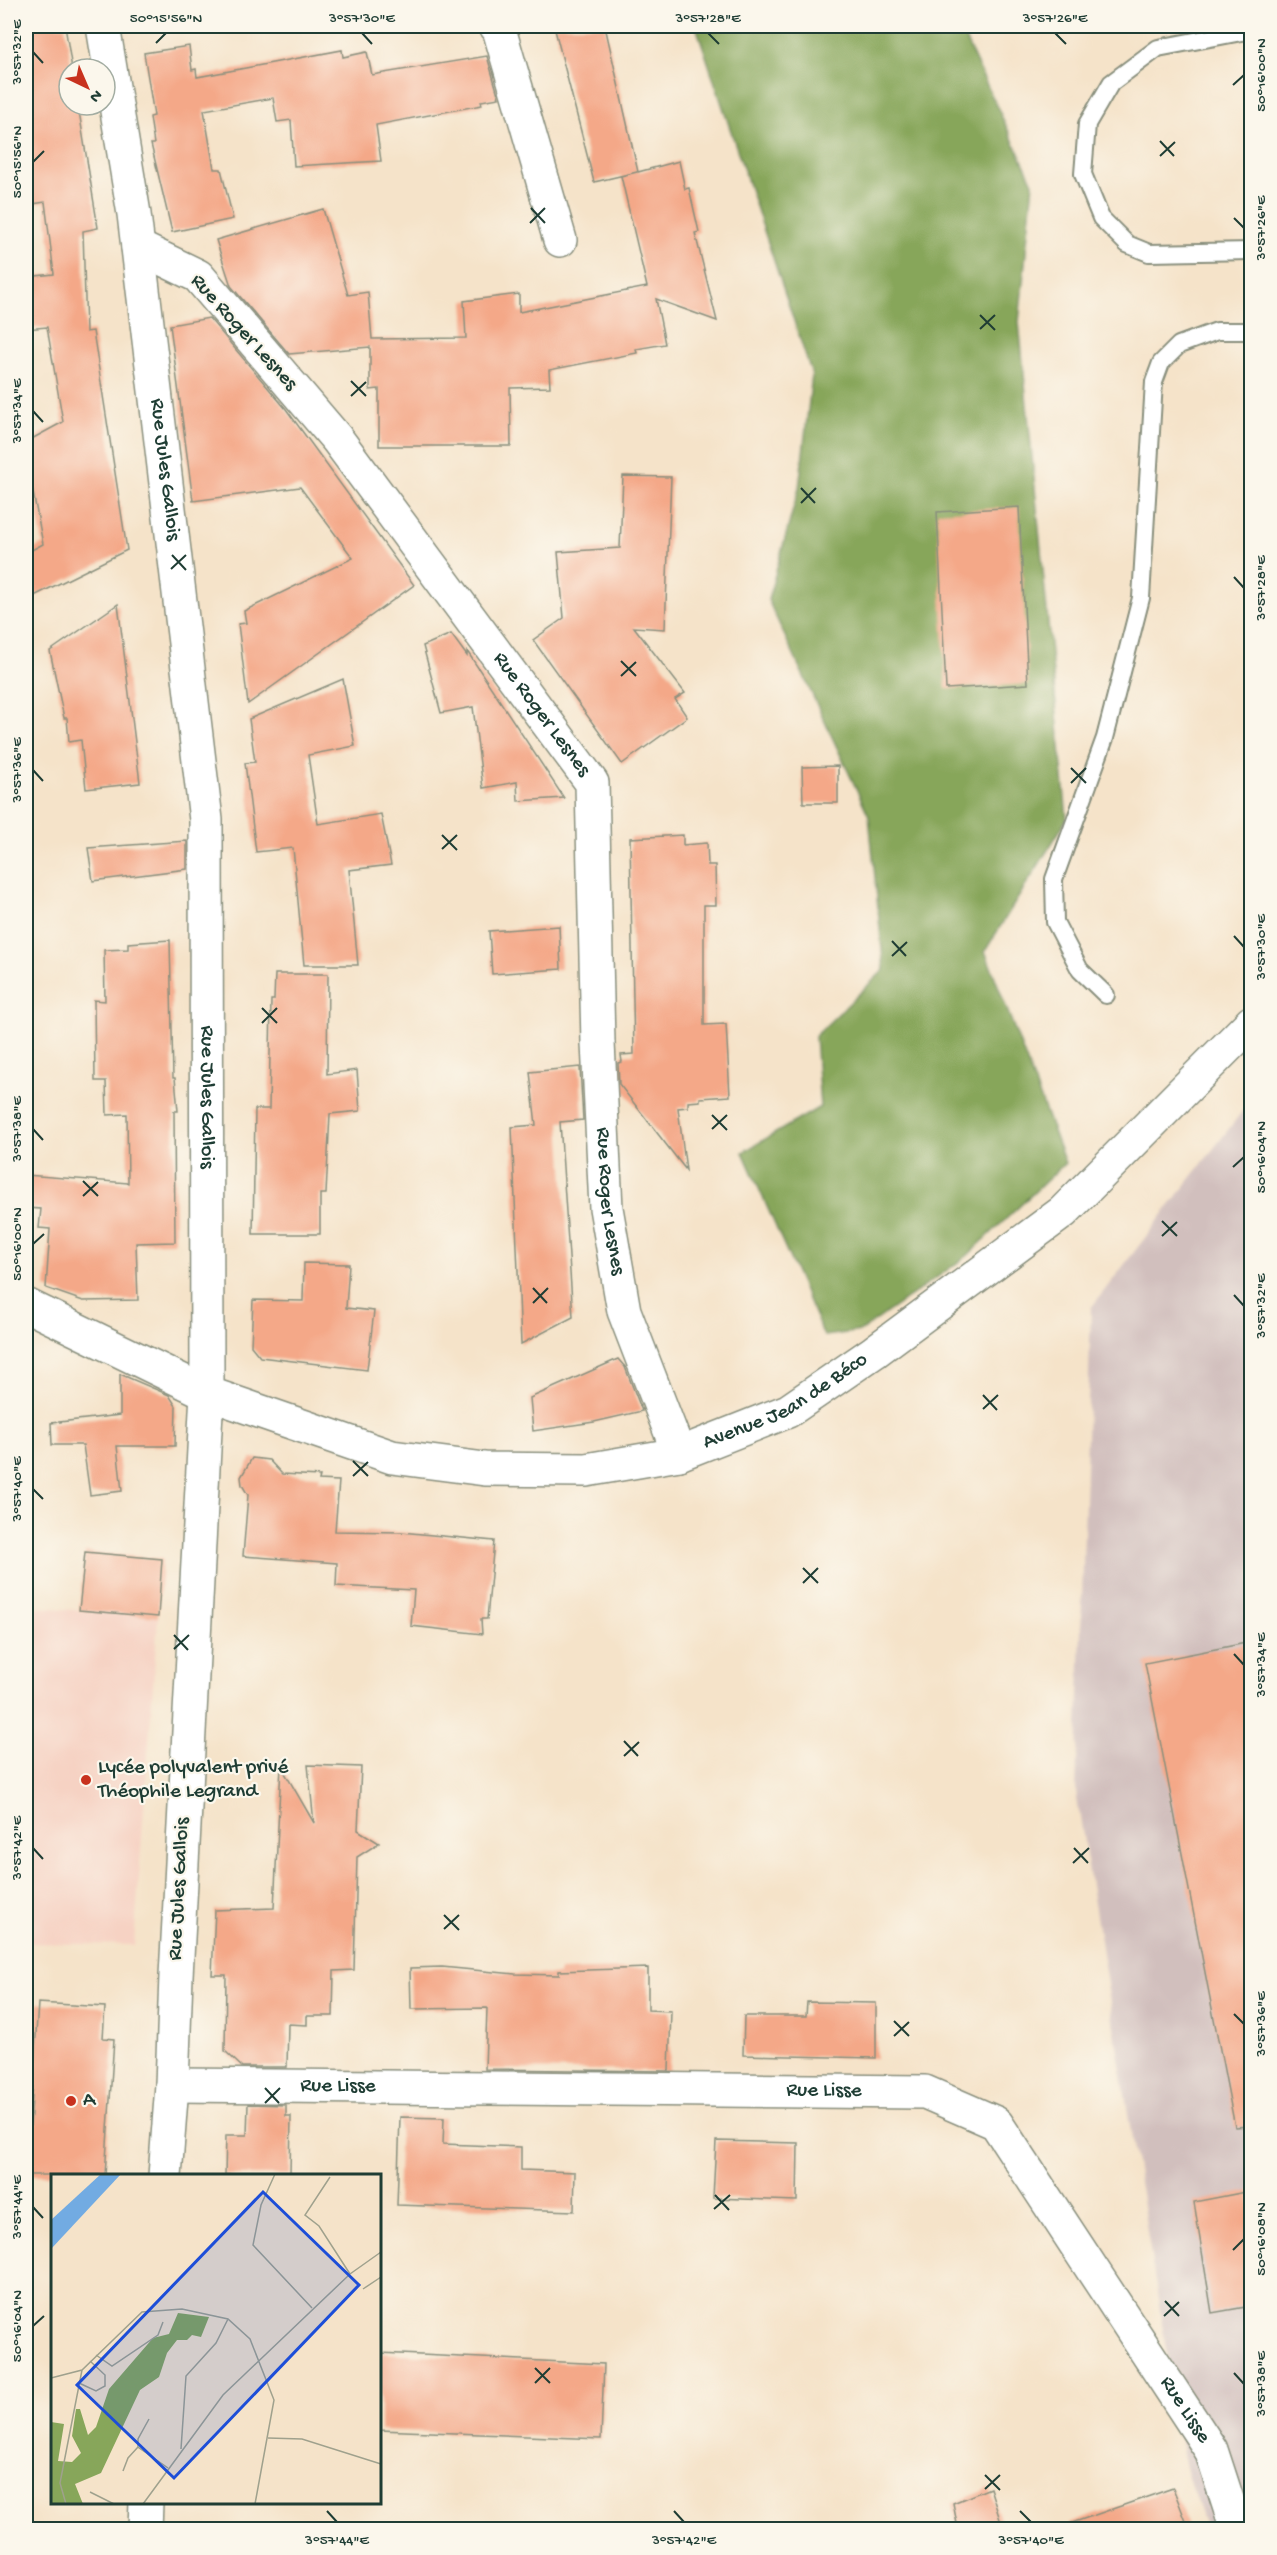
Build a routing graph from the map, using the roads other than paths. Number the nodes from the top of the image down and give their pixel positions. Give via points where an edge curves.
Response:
1 (107, 26) edge
2 (496, 26) edge
3 (1251, 30) edge
4 (560, 240) dead end
5 (138, 247) junction
6 (1251, 251) edge
7 (1251, 331) edge
8 (1106, 995) dead end
9 (1251, 1022) edge
10 (26, 1305) edge
11 (207, 1393) junction
12 (680, 1454) junction
13 (172, 2085) junction
14 (165, 2174) edge
15 (146, 2504) edge
16 (145, 2529) edge
17 (1237, 2529) edge

1 - 5 street, Rue Jules Gallois
2 - 4 street
3 - 6 lane via 1158,48 1111,83 1087,124 1083,174 1101,218 1127,244 1149,253
5 - 11 street, Rue Jules Gallois via 206,820
5 - 12 street, Rue Roger Lesnes via 198,276 338,439 592,783 606,1208 624,1311
7 - 8 lane via 1217,331 1179,345 1161,363 1154,382 1141,598 1105,738 1054,879 1055,922 1080,970
9 - 12 street, Avenue Jean de Béco via 1063,1212 874,1353 788,1411
10 - 11 street, Avenue Jean de Béco
11 - 12 street, Avenue Jean de Béco via 392,1457 485,1469 586,1470
11 - 13 street, Rue Jules Gallois
13 - 14 street, Rue Jules Gallois
13 - 17 street, Rue Lisse via 925,2092 996,2123 1211,2450
15 - 16 street

